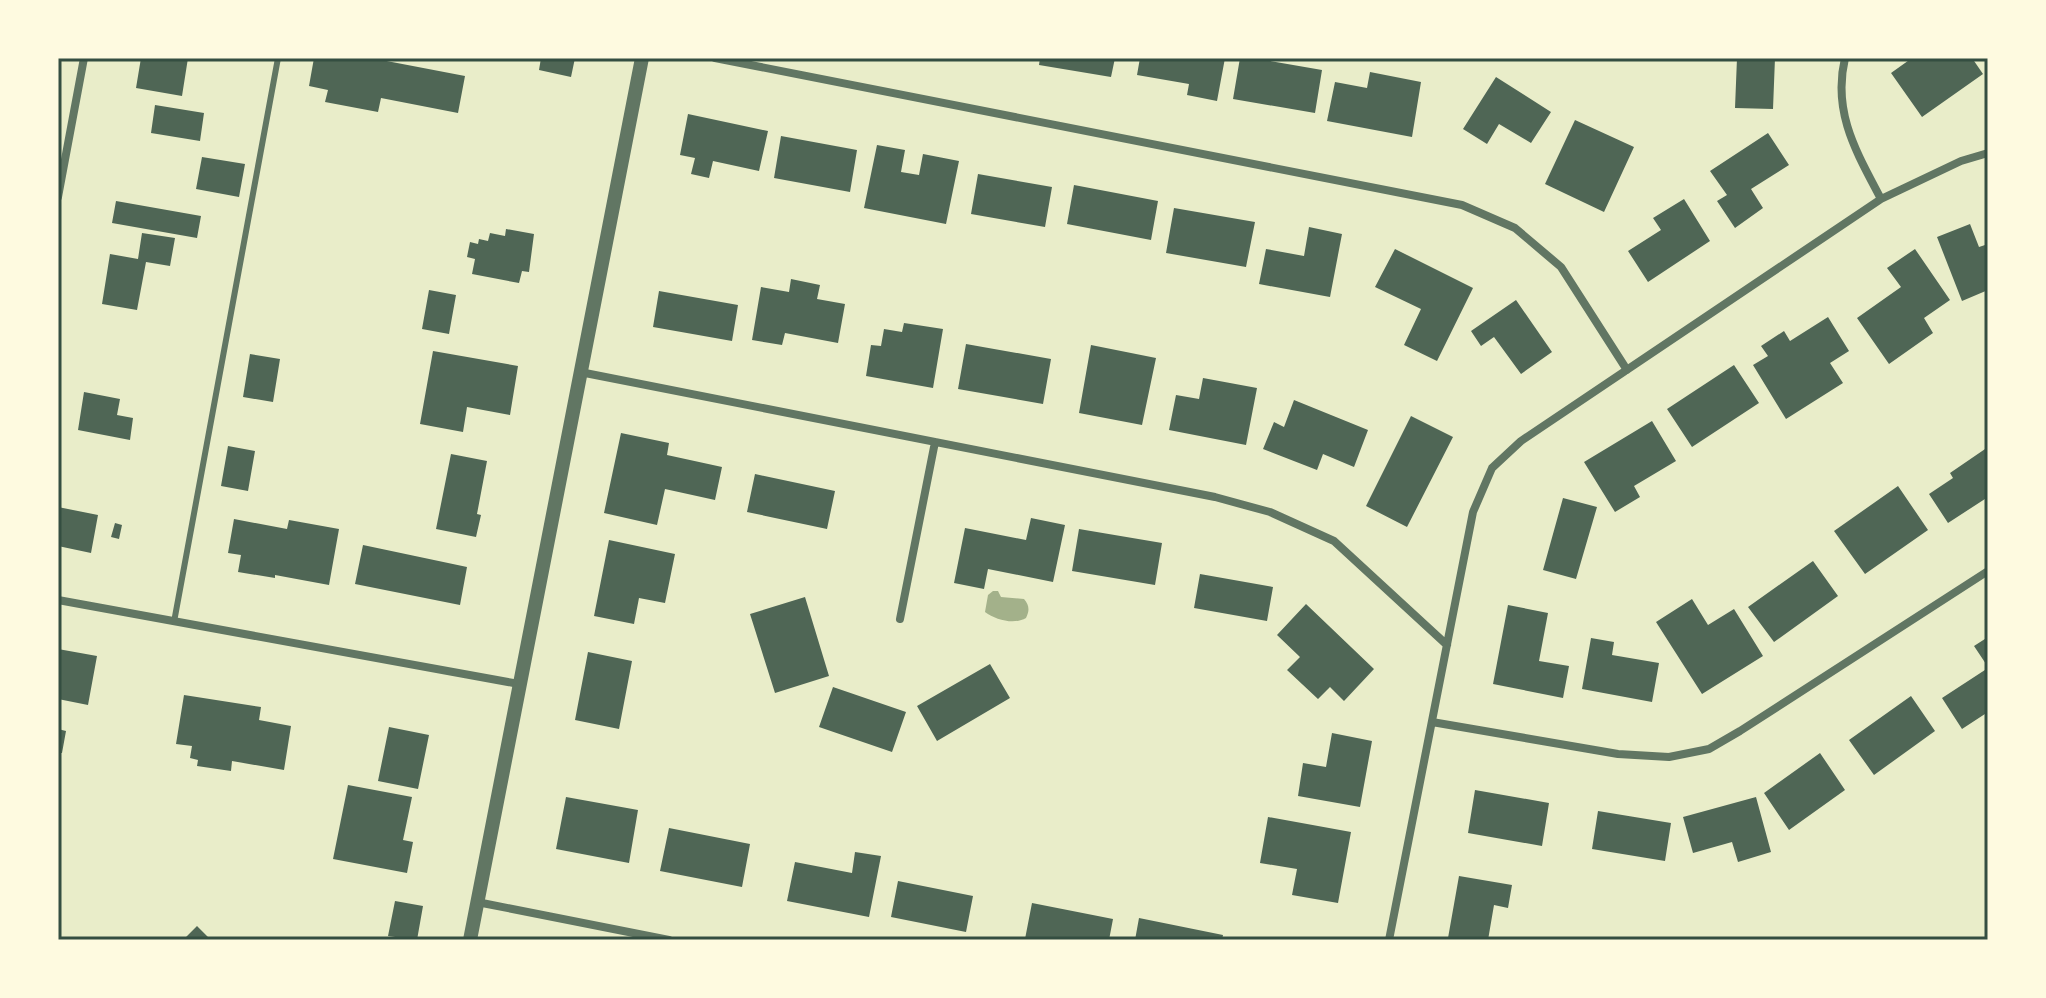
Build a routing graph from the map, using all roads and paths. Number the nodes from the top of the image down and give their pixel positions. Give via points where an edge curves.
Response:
1 (84, 58) edge
2 (278, 58) edge
3 (642, 58) edge
4 (715, 58) edge
5 (1845, 58) edge
6 (1988, 153) edge
7 (58, 197) edge
8 (1881, 199) junction
9 (1627, 370) junction
10 (580, 372) junction
11 (935, 442) junction
12 (1988, 571) edge
13 (58, 600) edge
14 (900, 619) dead end
15 (174, 622) junction
16 (1447, 645) junction
17 (519, 684) junction
18 (1432, 722) junction
19 (477, 902) junction
20 (470, 940) edge
21 (669, 940) edge
22 (1389, 940) edge

1 - 7 street
2 - 15 lane
3 - 10 street
4 - 9 street via 1462,205 1515,228 1561,267
5 - 8 street via 1843,106 1851,142
6 - 8 street
8 - 9 street
9 - 16 street via 1521,441 1492,468 1473,512
10 - 11 street
10 - 17 street
11 - 14 street
11 - 16 street via 1270,512 1334,541
12 - 18 street via 1709,749 1669,757 1618,754
13 - 15 street
15 - 17 street
16 - 18 street
17 - 19 street
18 - 22 street
19 - 20 street
19 - 21 street

